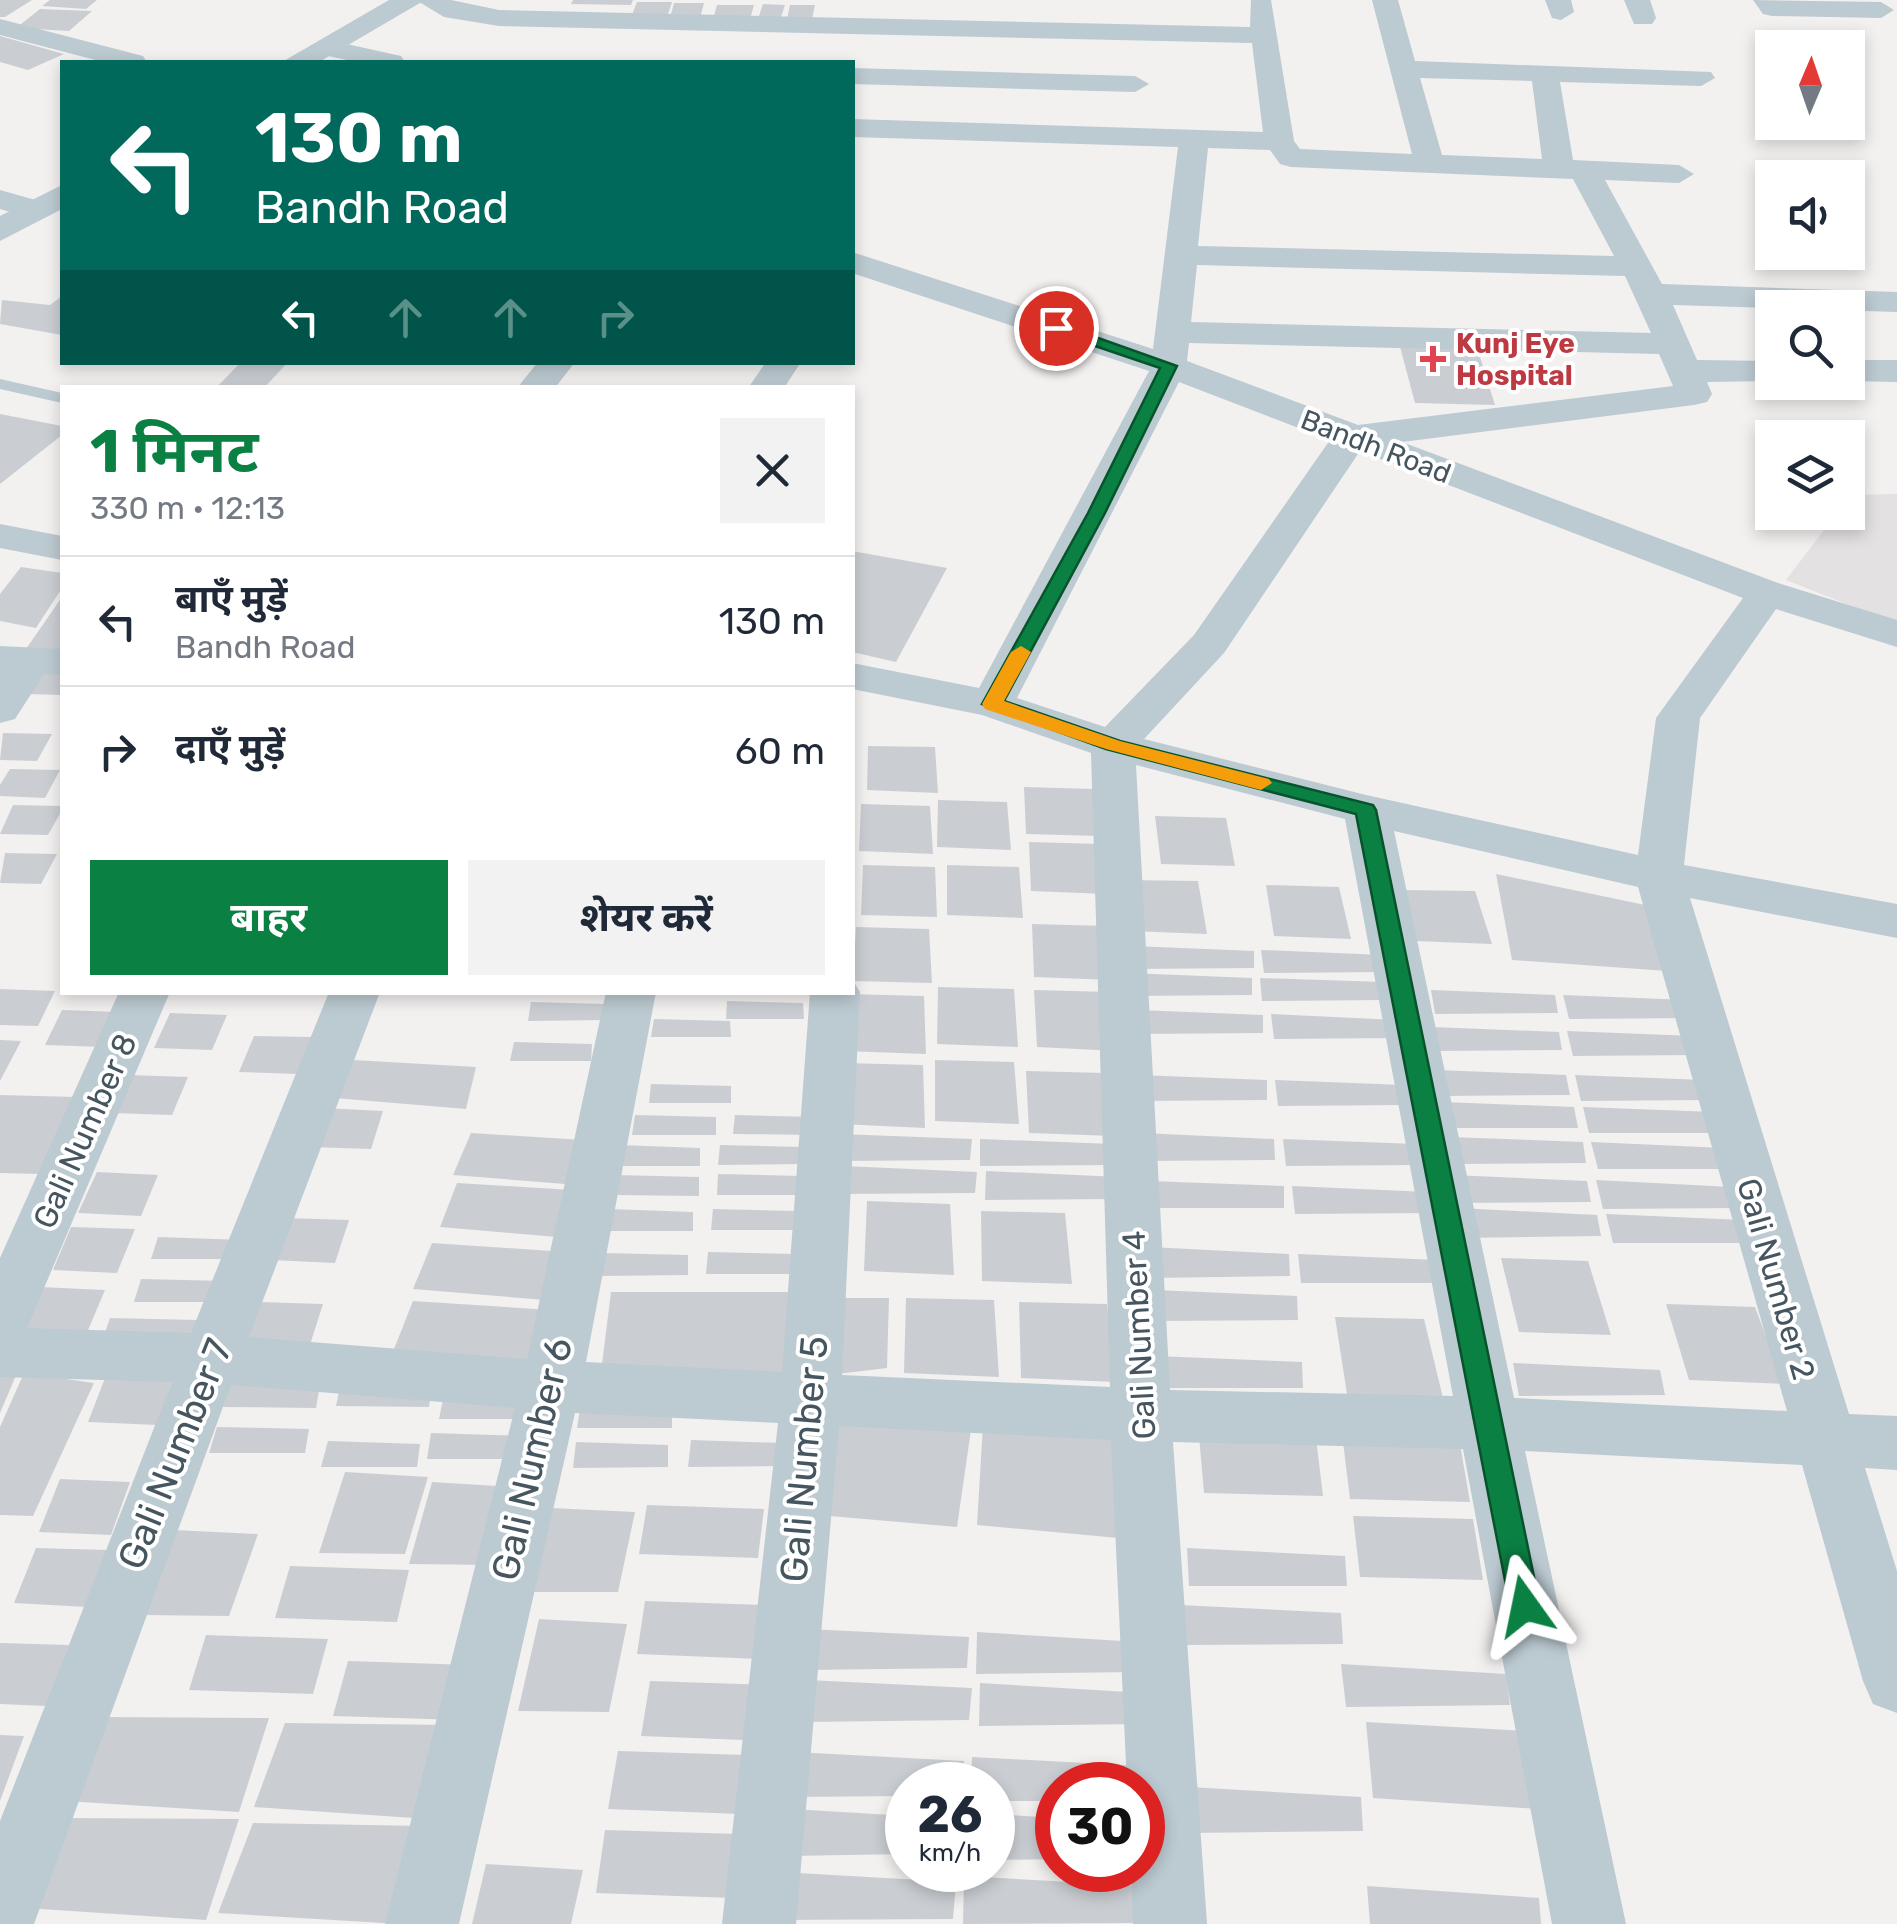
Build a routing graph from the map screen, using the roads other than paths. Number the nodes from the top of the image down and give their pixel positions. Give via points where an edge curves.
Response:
1 (411, 0) edge
2 (428, 0) edge
3 (1006, 0) edge
4 (1135, 0) edge
5 (1260, 0) edge
6 (1384, 0) edge
7 (1766, 0) edge
8 (1880, 10) edge
9 (0, 27) edge
10 (1005, 30) junction
11 (1134, 32) junction
12 (1264, 35) junction
13 (324, 47) junction
14 (125, 60) edge
15 (301, 60) edge
16 (383, 60) edge
17 (1403, 69) junction
18 (1546, 74) junction
19 (855, 76) edge
20 (1701, 78) dead end
21 (1008, 79) junction
22 (855, 128) edge
23 (1005, 132) junction
24 (1194, 139) junction
25 (1279, 141) junction
26 (1429, 162) junction
27 (1572, 171) junction
28 (1679, 174) dead end
29 (0, 199) edge
30 (49, 202) edge
31 (0, 230) edge
32 (1184, 255) junction
33 (855, 265) edge
34 (1642, 280) junction
35 (1897, 302) edge
36 (1172, 349) junction
37 (1677, 358) junction
38 (555, 365) edge
39 (1755, 369) edge
40 (1865, 371) edge
41 (1897, 371) edge
42 (0, 384) edge
43 (539, 385) edge
44 (60, 398) edge
45 (1351, 437) junction
46 (0, 536) edge
47 (60, 548) edge
48 (1768, 593) junction
49 (1897, 634) edge
50 (31, 661) edge
51 (855, 688) edge
52 (992, 704) junction
53 (0, 710) edge
54 (1113, 745) junction
55 (1366, 810) junction
56 (1659, 876) junction
57 (1897, 922) edge
58 (144, 995) edge
59 (354, 995) edge
60 (630, 995) edge
61 (836, 995) edge
62 (0, 1324) edge
63 (0, 1352) edge
64 (213, 1359) junction
65 (551, 1386) junction
66 (811, 1397) junction
67 (1141, 1415) junction
68 (1486, 1423) junction
69 (1822, 1440) junction
70 (1897, 1442) edge
71 (1897, 1681) edge
72 (0, 1917) edge
73 (422, 1924) edge
74 (759, 1924) edge
75 (1170, 1924) edge
76 (1589, 1924) edge

1 - 13 street
2 - 10 street via 499,18
3 - 10 street
4 - 11 street
5 - 12 street
6 - 17 street
7 - 8 street via 1772,8
9 - 14 street
10 - 11 street
10 - 21 street
11 - 12 street
11 - 21 street via 1134,98
12 - 25 street
13 - 15 street
13 - 16 street
17 - 18 street
17 - 26 street
18 - 20 street
18 - 27 street
19 - 21 street
21 - 23 street
22 - 23 street
23 - 24 street
24 - 25 street
24 - 32 street
25 - 26 street via 1291,158
26 - 27 street
27 - 28 street
27 - 34 street
29 - 30 street
30 - 31 street
32 - 34 street
32 - 36 street
33 - 36 street, Bandh Road
34 - 35 street
34 - 37 street
36 - 37 street
36 - 45 street, Bandh Road
36 - 52 street via 1096,513
37 - 39 street
37 - 45 street via 1692,395
38 - 43 street
40 - 41 street
42 - 44 lane
45 - 48 street, Bandh Road
45 - 54 street via 1209,644
46 - 47 street
48 - 49 street, Bandh Road
48 - 56 street via 1678,718
50 - 53 street
51 - 52 street
52 - 54 street
54 - 55 street
54 - 67 street, Gali Number 4
55 - 56 street
55 - 68 street
56 - 57 street
56 - 69 street, Gali Number 2
58 - 62 street, Gali Number 8
59 - 64 street, Gali Number 7
60 - 65 street, Gali Number 6
61 - 66 street, Gali Number 5
63 - 64 street
64 - 65 street
64 - 72 street, Gali Number 7
65 - 66 street
65 - 73 street, Gali Number 6
66 - 67 street
66 - 74 street, Gali Number 5
67 - 68 street
67 - 75 street, Gali Number 4
68 - 69 street
68 - 76 street
69 - 70 street
69 - 71 street, Gali Number 2

